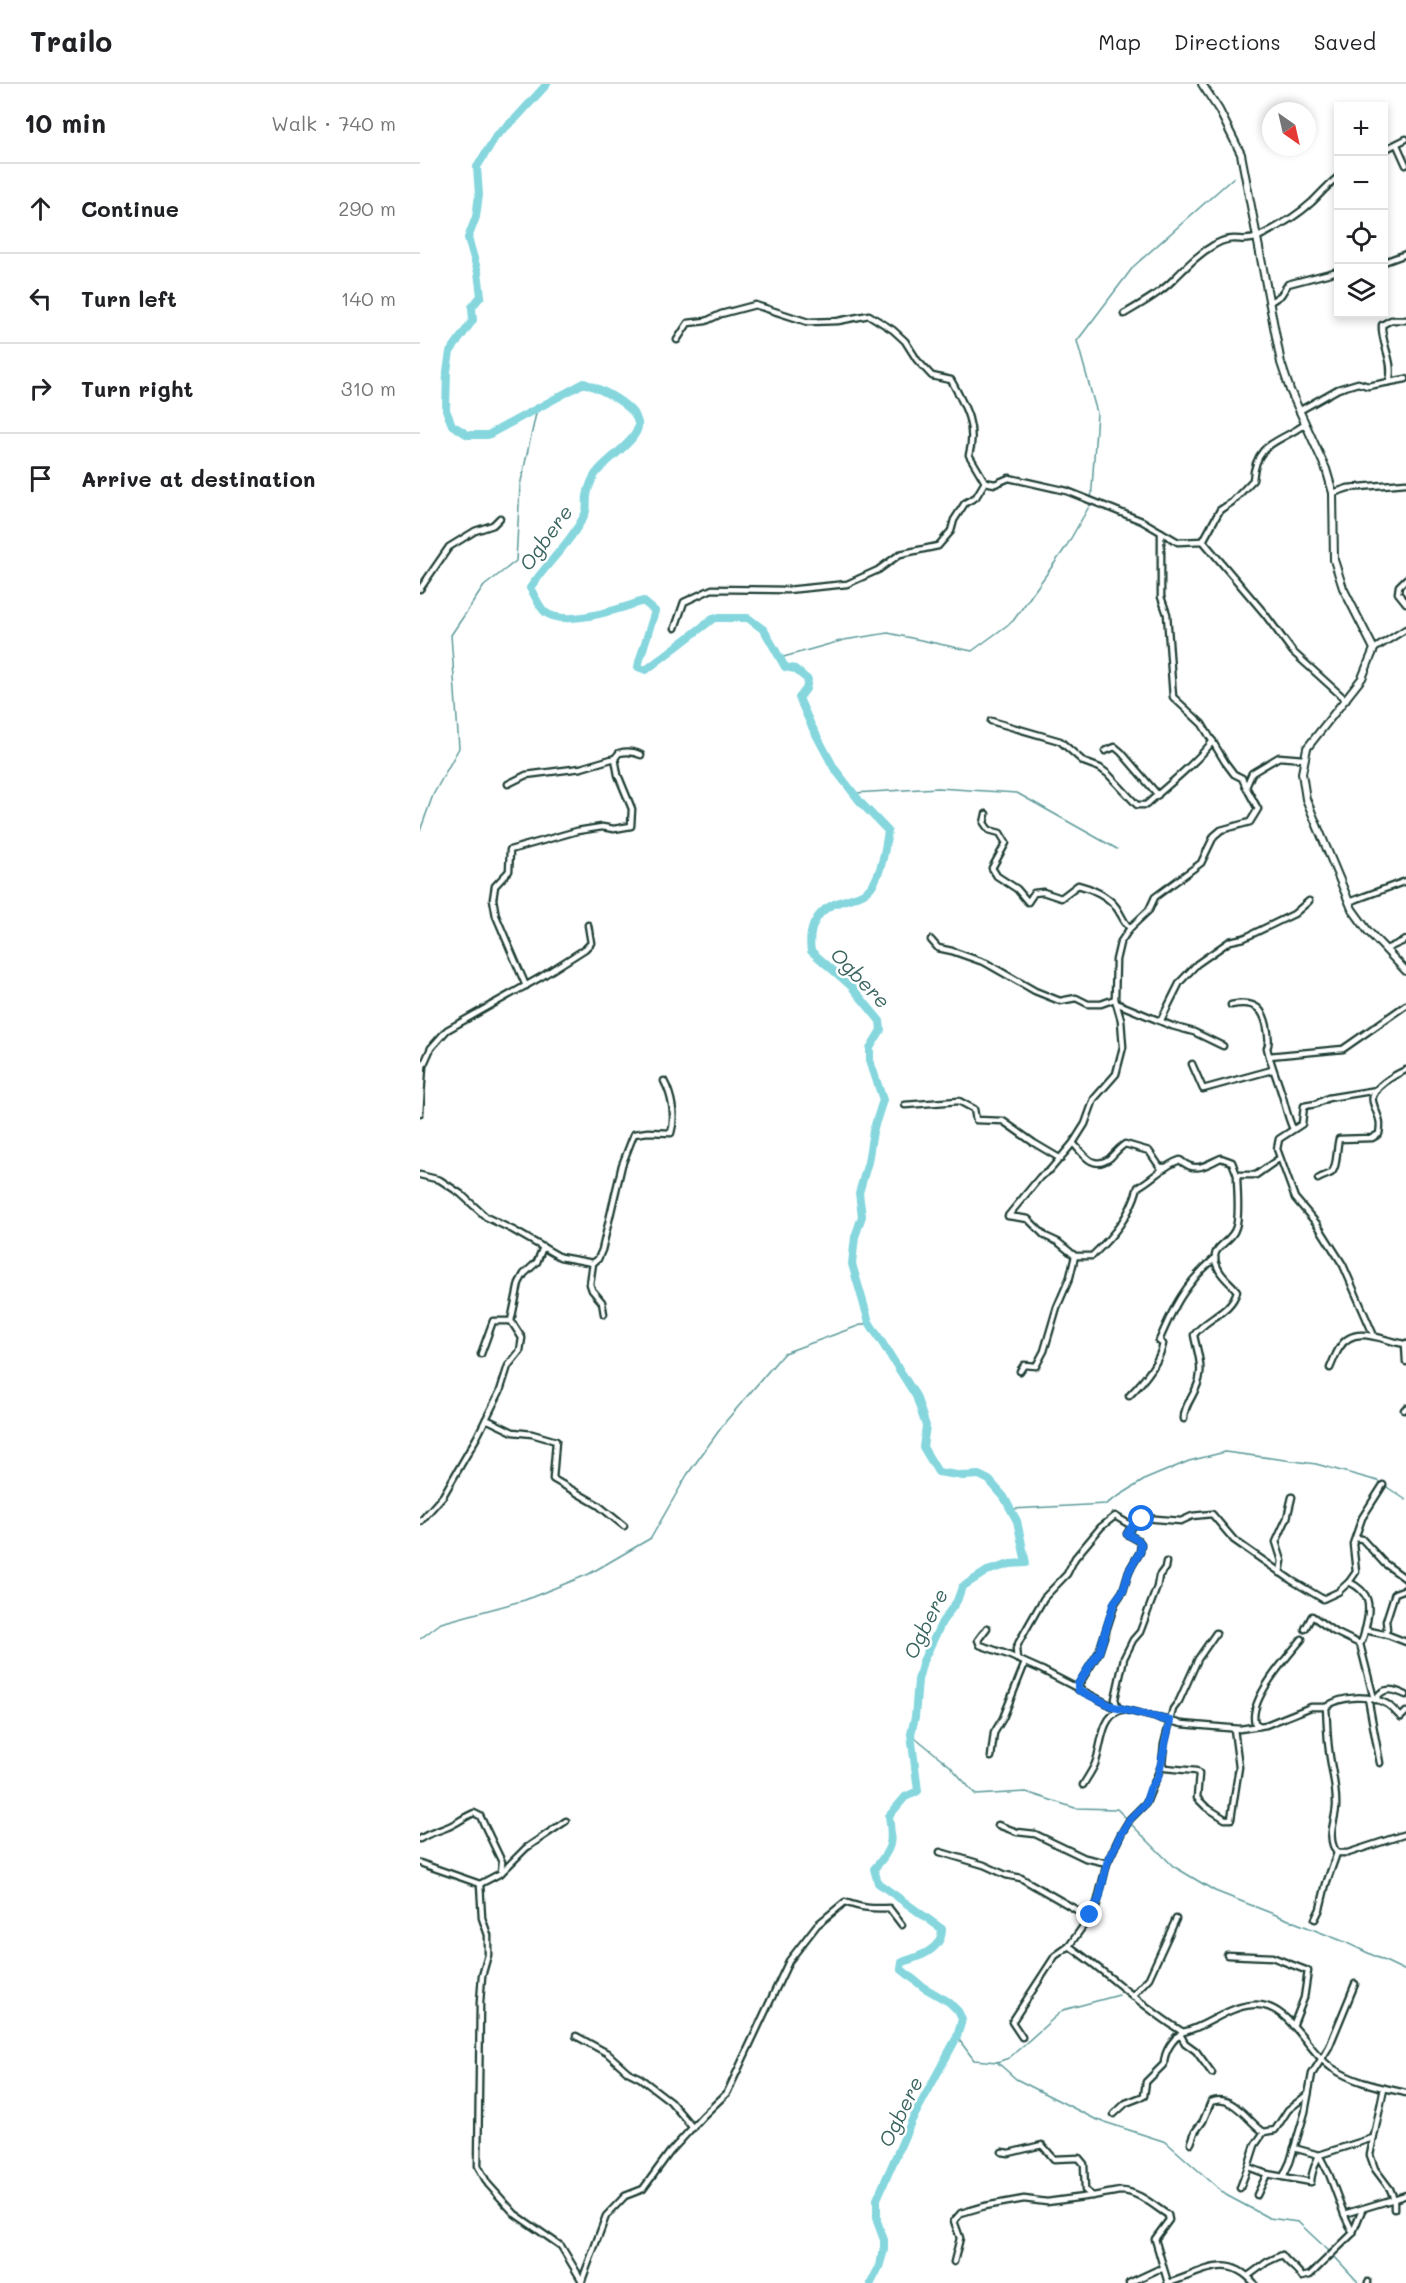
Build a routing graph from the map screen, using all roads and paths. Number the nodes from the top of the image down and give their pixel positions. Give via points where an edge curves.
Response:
1 (1202, 84) edge
2 (1406, 139) edge
3 (1397, 145) junction
4 (1388, 148) edge
5 (1406, 165) edge
6 (1334, 181) edge
7 (1257, 237) junction
8 (1406, 254) edge
9 (1388, 260) edge
10 (1334, 272) edge
11 (1269, 303) junction
12 (1124, 314) dead end
13 (1406, 320) edge
14 (677, 340) dead end
15 (1406, 379) edge
16 (1389, 382) junction
17 (1299, 411) junction
18 (1305, 424) junction
19 (985, 482) junction
20 (1406, 483) edge
21 (1333, 493) junction
22 (500, 518) dead end
23 (1161, 532) junction
24 (1203, 541) junction
25 (1406, 579) edge
26 (420, 589) edge
27 (1406, 603) edge
28 (675, 628) dead end
29 (1406, 629) edge
30 (1374, 649) junction
31 (1346, 700) junction
32 (991, 721) dead end
33 (1213, 741) junction
34 (1105, 751) dead end
35 (641, 755) dead end
36 (615, 758) junction
37 (1305, 759) junction
38 (508, 784) dead end
39 (1246, 787) junction
40 (1158, 795) junction
41 (986, 814) dead end
42 (1406, 881) edge
43 (1309, 902) dead end
44 (1349, 902) junction
45 (588, 925) dead end
46 (1130, 928) junction
47 (931, 940) dead end
48 (1406, 940) edge
49 (1386, 949) junction
50 (1406, 971) edge
51 (526, 986) junction
52 (1115, 1001) junction
53 (1231, 1005) dead end
54 (1406, 1005) edge
55 (1161, 1020) junction
56 (1223, 1046) dead end
57 (1269, 1056) junction
58 (1192, 1064) dead end
59 (1272, 1070) junction
60 (1406, 1070) edge
61 (664, 1081) dead end
62 (1377, 1090) junction
63 (905, 1106) dead end
64 (420, 1113) edge
65 (1293, 1129) junction
66 (1073, 1143) junction
67 (1280, 1158) junction
68 (1061, 1159) junction
69 (1166, 1167) junction
70 (420, 1175) edge
71 (1238, 1175) junction
72 (1318, 1179) dead end
73 (543, 1247) junction
74 (1075, 1256) junction
75 (1215, 1258) junction
76 (593, 1263) junction
77 (604, 1314) dead end
78 (511, 1321) junction
79 (1374, 1336) junction
80 (1405, 1344) edge
81 (481, 1354) dead end
82 (1406, 1362) edge
83 (1330, 1368) dead end
84 (1020, 1371) dead end
85 (1129, 1396) dead end
86 (486, 1419) junction
87 (1184, 1419) dead end
88 (1383, 1485) dead end
89 (1292, 1497) dead end
90 (420, 1522) edge
91 (624, 1526) dead end
92 (1132, 1526) junction
93 (1356, 1538) junction
94 (1166, 1562) dead end
95 (1281, 1573) junction
96 (1406, 1579) edge
97 (1348, 1582) junction
98 (1406, 1589) edge
99 (987, 1628) dead end
100 (1305, 1629) dead end
101 (1365, 1630) junction
102 (1216, 1633) dead end
103 (1385, 1634) junction
104 (1302, 1638) dead end
105 (1406, 1642) edge
106 (1360, 1644) junction
107 (1017, 1659) junction
108 (1025, 1664) junction
109 (1078, 1690) junction
110 (1406, 1695) edge
111 (1372, 1699) junction
112 (1326, 1707) junction
113 (1119, 1709) junction
114 (1406, 1712) edge
115 (1401, 1717) junction
116 (1170, 1721) junction
117 (1406, 1724) edge
118 (1260, 1726) junction
119 (1234, 1729) junction
120 (991, 1757) dead end
121 (1380, 1763) dead end
122 (1161, 1764) junction
123 (1083, 1785) dead end
124 (566, 1821) dead end
125 (999, 1825) dead end
126 (1406, 1834) edge
127 (420, 1839) edge
128 (940, 1852) dead end
129 (1337, 1852) junction
130 (420, 1863) edge
131 (1107, 1863) junction
132 (501, 1873) junction
133 (480, 1884) junction
134 (1089, 1917) junction
135 (1176, 1919) dead end
136 (1315, 1919) dead end
137 (902, 1925) dead end
138 (1069, 1946) junction
139 (1227, 1955) dead end
140 (1355, 1984) dead end
141 (1132, 1996) junction
142 (1293, 2026) junction
143 (1183, 2032) junction
144 (576, 2036) dead end
145 (1022, 2037) dead end
146 (1176, 2037) junction
147 (1322, 2060) junction
148 (1212, 2073) dead end
149 (1384, 2088) junction
150 (1406, 2093) edge
151 (1308, 2094) junction
152 (1114, 2114) dead end
153 (693, 2128) junction
154 (1264, 2132) junction
155 (1373, 2138) junction
156 (1191, 2143) dead end
157 (1294, 2148) junction
158 (1002, 2152) dead end
159 (1319, 2155) junction
160 (1248, 2167) junction
161 (1267, 2174) junction
162 (1283, 2176) junction
163 (1240, 2188) dead end
164 (1257, 2195) dead end
165 (1092, 2196) junction
166 (1406, 2196) edge
167 (1394, 2199) junction
168 (1394, 2209) dead end
169 (1362, 2210) junction
170 (1344, 2214) junction
171 (1353, 2233) junction
172 (954, 2262) dead end
173 (1163, 2270) junction
174 (1248, 2276) junction
175 (581, 2282) edge
176 (1129, 2283) edge
177 (1168, 2283) edge
178 (1254, 2283) edge

1 - 7 street via 1241,154
2 - 3 street
3 - 4 street
3 - 5 street
6 - 7 street via 1282,224
7 - 11 street
7 - 12 street via 1228,237 1213,245 1156,294
8 - 9 street
10 - 11 street via 1288,284
11 - 17 street via 1281,363
13 - 16 street via 1391,320 1382,325 1392,372
14 - 19 street via 688,323 755,305 808,322 869,315 905,340 932,376 951,380 966,409 973,438 969,455
15 - 16 street
16 - 17 street via 1368,386 1358,383
17 - 18 street
18 - 21 street
18 - 24 street via 1263,449 1255,464 1253,480 1220,510
19 - 23 street via 995,484 1009,478 1067,491
19 - 28 street via 976,497 965,503 951,531 938,546 900,554 878,570 847,584 787,590 712,589 684,602
20 - 21 street
21 - 30 street via 1334,560 1343,588
22 - 26 street via 449,547
23 - 24 street via 1178,542
23 - 33 street via 1161,597 1167,614 1173,697 1202,724
24 - 31 street via 1293,652
25 - 27 street via 1398,593
29 - 30 street
30 - 31 street via 1362,678
31 - 37 street via 1307,748
32 - 40 street via 1060,741 1084,762 1108,774 1137,805 1146,805
33 - 39 street
33 - 40 street
34 - 40 street via 1115,747
35 - 36 street via 624,752
36 - 38 street via 581,768 526,776
36 - 51 street via 632,809 631,826 577,831 510,850 509,871 495,886 496,916
37 - 39 street via 1279,757 1252,773
37 - 44 street via 1302,773 1306,799
39 - 46 street via 1258,809 1250,822 1221,830 1214,836 1201,863 1155,897 1149,910
41 - 46 street via 984,823 989,830 1000,833 1006,843 992,868 1028,902 1034,893 1061,898 1077,885 1091,888 1116,906
42 - 44 street
43 - 55 street via 1294,914 1230,941 1197,964 1180,982
44 - 49 street
45 - 51 street via 591,943 585,949
46 - 52 street via 1116,960
47 - 52 street via 938,948 986,963 1060,1001
48 - 49 street
49 - 50 street
51 - 64 street via 447,1030 431,1048 423,1066
52 - 55 street
52 - 66 street via 1123,1047 1116,1074 1094,1099
53 - 57 street via 1251,1005 1266,1017
54 - 57 street via 1343,1049
55 - 56 street
57 - 59 street
58 - 59 street via 1203,1089
59 - 65 street
60 - 62 street via 1392,1076
61 - 76 street via 674,1122 671,1133 633,1134 602,1250
62 - 65 street via 1304,1106 1302,1124
62 - 72 street via 1372,1100 1381,1118 1379,1134 1372,1138 1339,1139 1334,1168
63 - 68 street via 959,1101 974,1109 976,1120 1004,1121
65 - 67 street via 1279,1139
66 - 68 street
66 - 69 street via 1091,1162 1107,1160 1125,1144 1149,1151 1160,1167
67 - 71 street via 1256,1174
67 - 79 street via 1295,1198 1343,1265
68 - 74 street via 1008,1216 1028,1219
69 - 71 street via 1180,1160 1186,1166 1198,1168 1221,1158 1232,1162
69 - 74 street via 1138,1187 1132,1207 1114,1235 1092,1256
70 - 73 street via 440,1180 486,1217
71 - 75 street via 1236,1228 1217,1248
73 - 76 street via 560,1257
73 - 78 street via 537,1262 519,1283
74 - 84 street via 1040,1359 1036,1366 1024,1365
75 - 85 street via 1174,1305 1159,1341 1163,1344 1160,1357
75 - 87 street via 1219,1271 1237,1291 1236,1297 1224,1312 1194,1335 1200,1374 1195,1394 1183,1411
76 - 77 street via 590,1284 602,1302
78 - 81 street via 493,1322
78 - 86 street via 522,1338 522,1346 508,1366
79 - 80 street
79 - 83 street via 1362,1334 1340,1345
80 - 82 street
86 - 90 street via 443,1496
86 - 91 street via 513,1432 556,1441 553,1479 598,1505
88 - 93 street via 1362,1518
89 - 95 street via 1276,1542
92 - 95 street via 1144,1518 1181,1521 1212,1514 1234,1540
92 - 107 street via 1115,1516 1101,1527 1044,1598 1019,1642
92 - 109 street via 1127,1534 1141,1544 1140,1552 1114,1603 1099,1652
93 - 96 street via 1362,1539
93 - 97 street via 1356,1569
94 - 113 street via 1140,1632 1124,1658 1115,1699
95 - 97 street via 1323,1599
97 - 101 street via 1359,1587 1368,1602
98 - 103 street via 1395,1593
99 - 107 street via 978,1640 980,1645
100 - 106 street via 1312,1616
101 - 103 street
101 - 106 street
102 - 116 street via 1198,1659
103 - 105 street
104 - 118 street via 1256,1705 1253,1716
106 - 111 street
107 - 108 street
108 - 109 street
108 - 120 street via 994,1733
109 - 113 street
110 - 111 street via 1386,1690
111 - 112 street via 1338,1701
111 - 115 street via 1386,1704
111 - 121 street
112 - 118 street via 1302,1710
112 - 129 street via 1336,1795 1330,1829
113 - 116 street
113 - 123 street via 1110,1716 1095,1765
114 - 115 street
115 - 117 street
116 - 119 street
116 - 122 street
118 - 119 street
119 - 122 street via 1239,1767 1229,1820 1200,1802 1196,1771 1165,1768
122 - 131 street via 1146,1803 1129,1822
124 - 132 street via 526,1848
125 - 131 street via 1035,1834 1085,1858
126 - 129 street via 1348,1853
127 - 132 street via 474,1813 480,1816 502,1862
128 - 134 street via 1021,1878
129 - 136 street
130 - 133 street
131 - 134 street via 1099,1899
132 - 133 street
133 - 175 street via 488,1955 480,2002 478,2166 488,2184 515,2214 561,2246
134 - 138 street
135 - 141 street via 1149,1978
137 - 153 street via 889,1908 859,1908 845,1902 817,1925 789,1961 727,2093
138 - 141 street
138 - 145 street via 1055,1956 1015,2014 1013,2027
139 - 142 street via 1272,1957 1308,1971 1304,1998
140 - 147 street
141 - 143 street
142 - 143 street via 1279,2012 1251,2005
142 - 147 street
143 - 146 street
144 - 153 street via 670,2101
146 - 148 street via 1181,2036 1197,2051
146 - 152 street via 1164,2064 1146,2082 1144,2096 1126,2103
147 - 149 street via 1357,2082
147 - 151 street via 1312,2074
149 - 150 street
149 - 155 street
151 - 154 street via 1288,2110 1275,2130
151 - 157 street
153 - 175 street via 643,2189 625,2196 606,2216
154 - 156 street via 1247,2115 1218,2099 1211,2102
154 - 160 street
155 - 159 street
155 - 167 street via 1370,2155
157 - 159 street
157 - 162 street
158 - 165 street via 1009,2154 1042,2145 1054,2159 1079,2158 1084,2164 1085,2190
159 - 162 street via 1311,2182
159 - 170 street
160 - 161 street
160 - 163 street
161 - 162 street
161 - 164 street
165 - 172 street via 1047,2202 1024,2199 961,2213 954,2221 960,2238
165 - 173 street via 1123,2191 1141,2197 1168,2215 1169,2220 1155,2239
166 - 167 street
167 - 168 street
167 - 169 street
169 - 170 street
169 - 171 street
170 - 171 street
171 - 174 street via 1310,2275 1302,2277 1282,2255
173 - 176 street
173 - 177 street
174 - 177 street via 1220,2266
174 - 178 street

